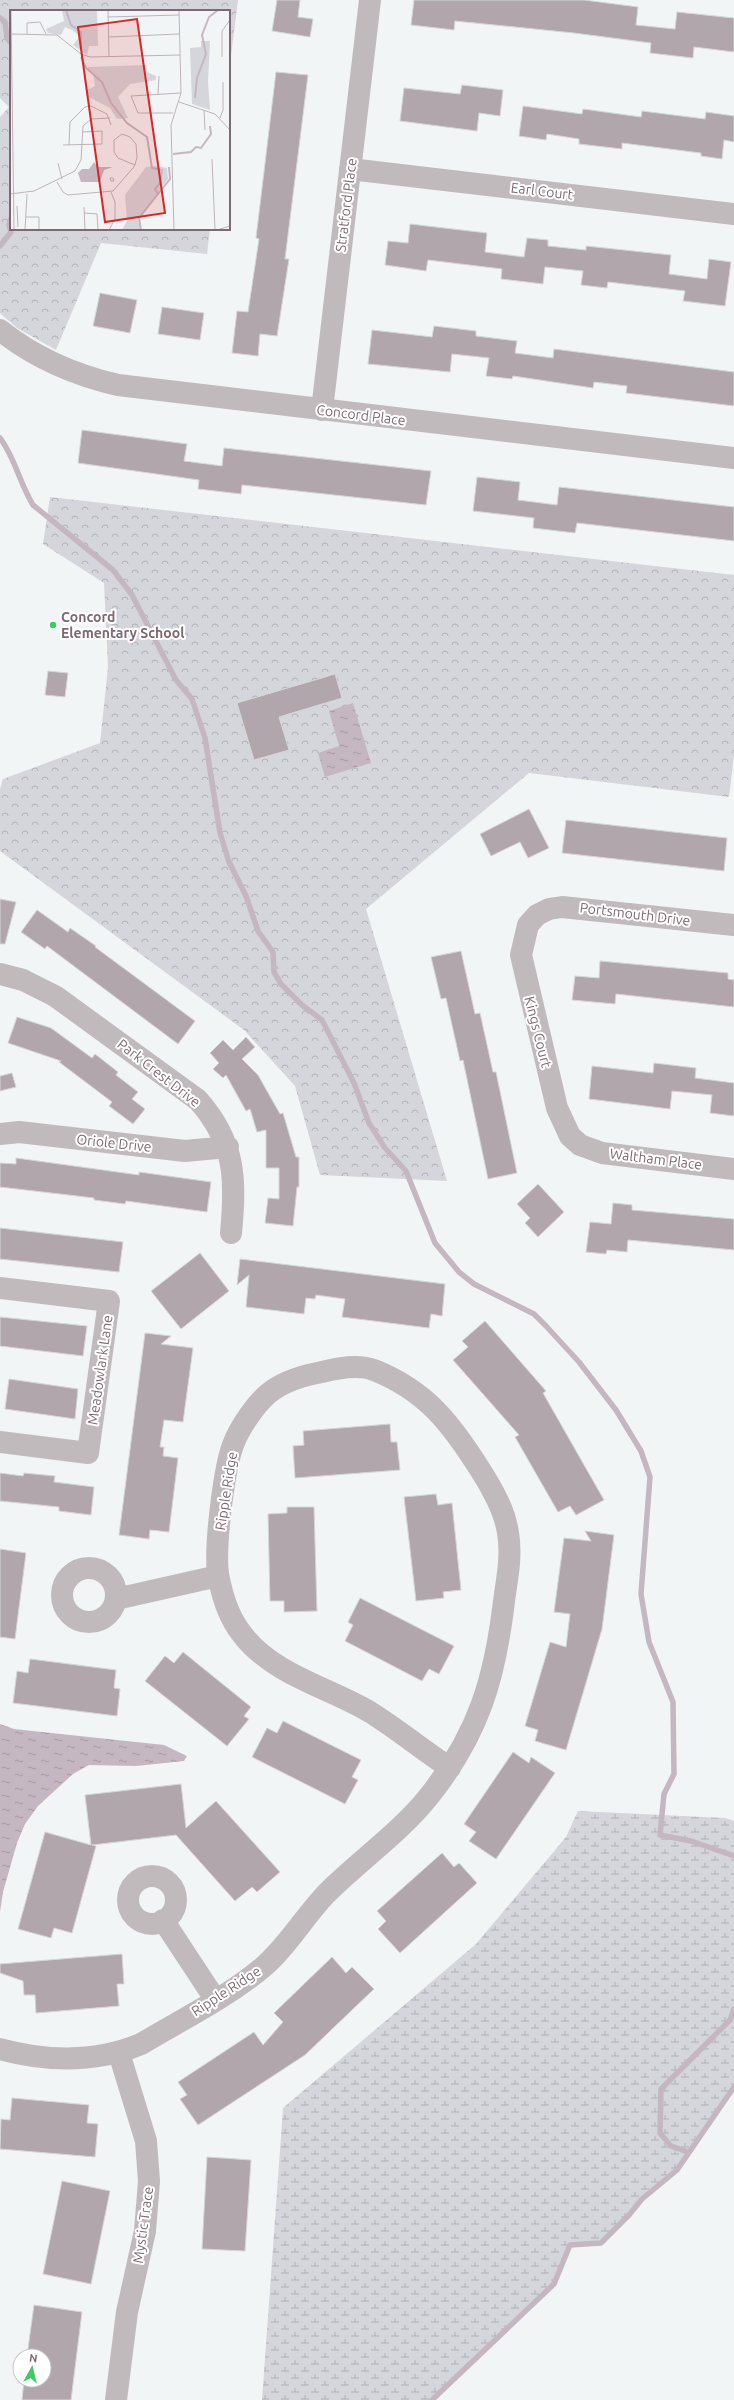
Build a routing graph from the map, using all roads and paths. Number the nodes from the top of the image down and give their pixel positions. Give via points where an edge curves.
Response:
1 (370, 0) edge
2 (350, 169) junction
3 (734, 214) edge
4 (0, 330) edge
5 (322, 410) junction
6 (734, 458) edge
7 (537, 915) joint
8 (734, 925) edge
9 (0, 974) edge
10 (0, 1134) edge
11 (580, 1145) joint
12 (228, 1147) junction
13 (734, 1169) edge
14 (231, 1233) dead end
15 (0, 1288) edge
16 (0, 1442) edge
17 (218, 1576) junction
18 (116, 1599) dead end
19 (450, 1768) junction
20 (163, 1920) dead end
21 (215, 1999) junction
22 (0, 2049) edge
23 (119, 2053) junction
24 (116, 2400) edge

1 - 2 street, Stratford Place
2 - 3 street, Earl Court
2 - 5 street, Stratford Place
4 - 5 street, Concord Place via 43,358 97,380 141,389
5 - 6 street, Concord Place
7 - 8 street, Portsmouth Drive via 548,909 574,906
7 - 11 street, Kings Court via 528,925 523,941 523,968 557,1108 570,1136
9 - 12 street, Park Crest Drive via 23,980 55,996 178,1084 209,1112
10 - 12 street, Oriole Drive via 19,1132 185,1151
11 - 13 street, Waltham Place via 602,1153
12 - 14 street, Park Crest Drive via 234,1196
15 - 16 street, Meadowlark Lane via 110,1301 88,1453
17 - 18 street
17 - 19 street, Ripple Ridge via 228,1614 244,1637 265,1656 289,1672 369,1712
17 - 19 street, Ripple Ridge via 217,1551 231,1449 242,1425 271,1391 317,1373 354,1366 373,1369 420,1395 443,1416 475,1462 503,1512 508,1533 508,1571 492,1680 476,1723
19 - 21 street, Ripple Ridge via 424,1803 315,1905 264,1967
20 - 21 street
21 - 23 street, Ripple Ridge via 141,2044
22 - 23 street, Ripple Ridge via 25,2056 65,2060
23 - 24 street, Mystic Trace via 146,2141 149,2181 145,2231 127,2312

